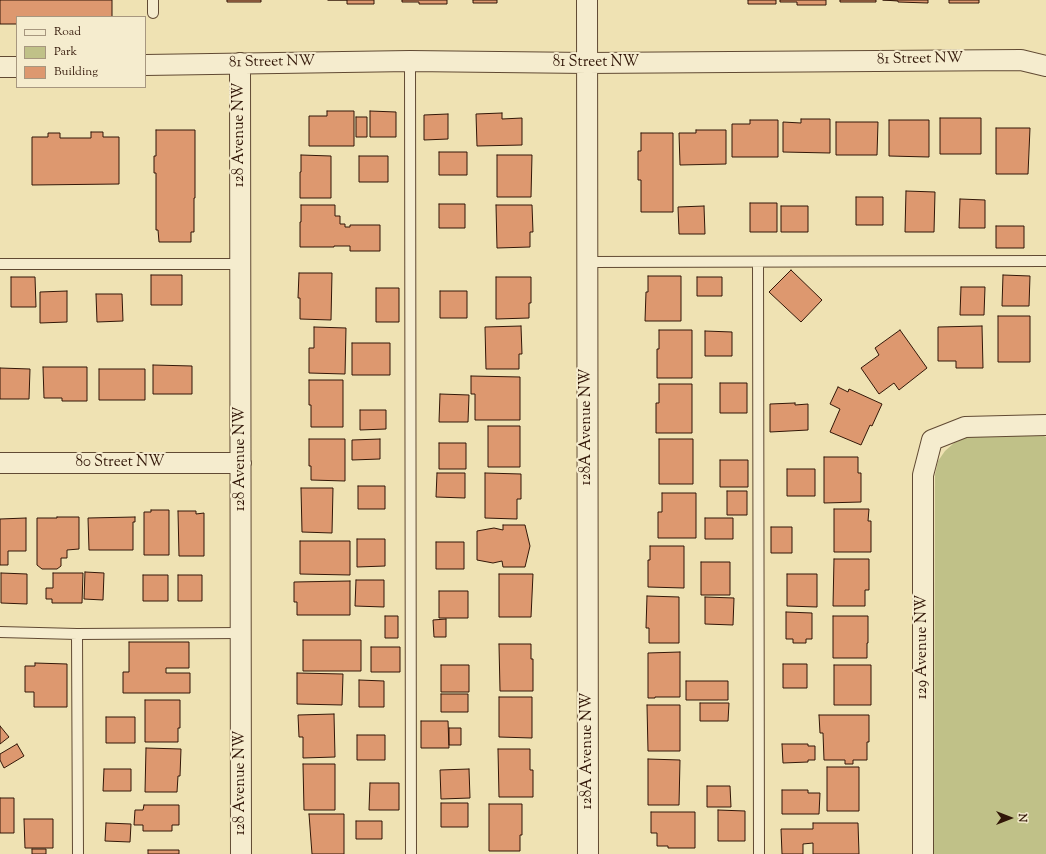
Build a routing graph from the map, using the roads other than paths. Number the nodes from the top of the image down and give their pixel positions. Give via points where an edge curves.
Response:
1 (153, 0) edge
2 (587, 0) edge
3 (153, 13) dead end
4 (410, 61) junction
5 (240, 63) junction
6 (587, 63) junction
7 (146, 65) edge
8 (16, 66) edge
9 (1046, 66) edge
10 (0, 67) edge
11 (1046, 261) edge
12 (587, 262) junction
13 (758, 262) junction
14 (0, 264) edge
15 (240, 264) junction
16 (1046, 425) edge
17 (0, 463) edge
18 (241, 463) junction
19 (0, 632) edge
20 (241, 633) junction
21 (77, 634) junction
22 (78, 854) edge
23 (241, 854) edge
24 (411, 854) edge
25 (588, 854) edge
26 (759, 854) edge
27 (923, 854) edge

1 - 3 lane
2 - 6 street, 128A Avenue NW
4 - 5 street, 81 Street NW
4 - 6 street, 81 Street NW
4 - 24 lane
5 - 7 street, 81 Street NW
5 - 15 street, 128 Avenue NW
6 - 9 street, 81 Street NW via 1021,60
6 - 12 street, 128A Avenue NW
8 - 10 street
11 - 13 lane
12 - 13 lane
12 - 25 street, 128A Avenue NW
13 - 26 lane
14 - 15 lane
15 - 18 street, 128 Avenue NW
16 - 27 street, 129 Avenue NW via 965,427 932,440 923,476
17 - 18 street, 80 Street NW
18 - 20 street, 128 Avenue NW
19 - 21 lane
20 - 21 lane
20 - 23 street, 128 Avenue NW
21 - 22 lane

